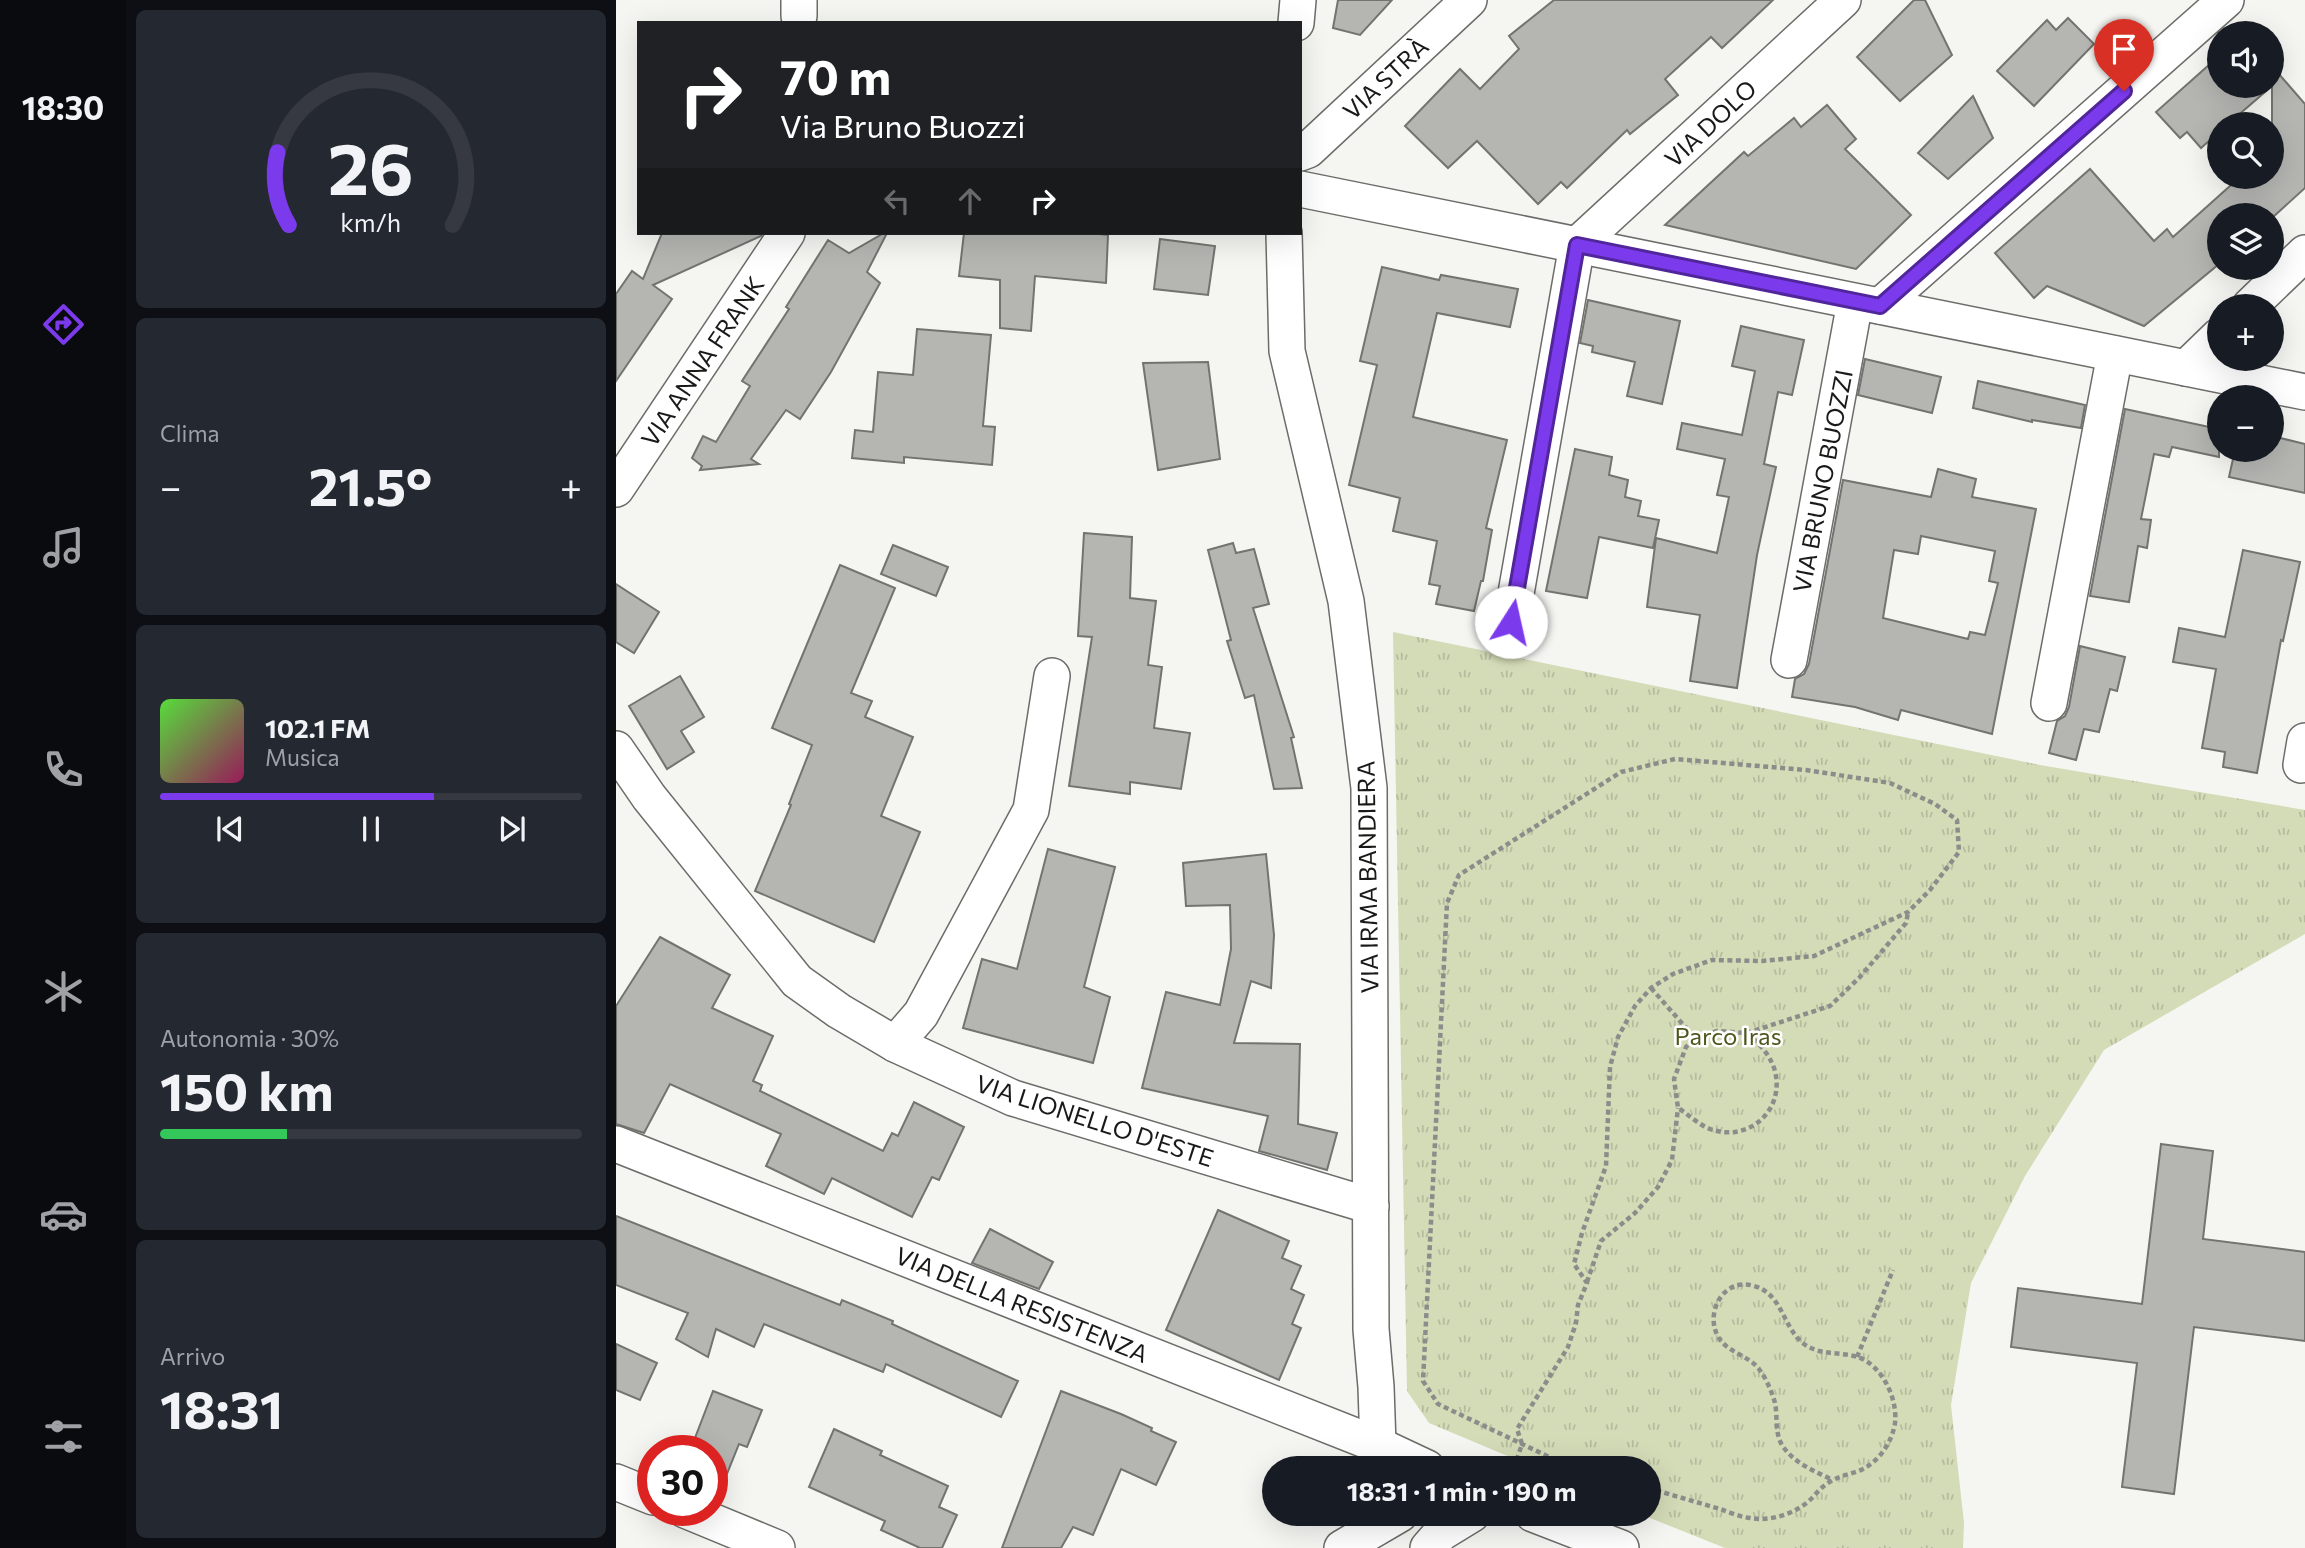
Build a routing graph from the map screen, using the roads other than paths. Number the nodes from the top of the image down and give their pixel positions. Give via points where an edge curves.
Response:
1 (1298, 0) edge
2 (1469, 0) edge
3 (1843, 0) edge
4 (2226, 0) edge
5 (1296, 21) edge
6 (1302, 152) edge
7 (1302, 189) edge
8 (786, 235) edge
9 (1283, 235) edge
10 (1577, 245) junction
11 (2305, 253) edge
12 (2262, 294) edge
13 (1868, 304) junction
14 (2207, 348) edge
15 (2115, 354) junction
16 (2186, 368) junction
17 (2305, 392) edge
18 (616, 489) edge
19 (1511, 622) dead end
20 (1789, 660) dead end
21 (1052, 676) dead end
22 (2049, 703) dead end
23 (616, 749) edge
24 (895, 1044) junction
25 (616, 1144) edge
26 (1371, 1206) junction
27 (1379, 1456) edge
28 (1381, 1456) edge
29 (616, 1482) edge
30 (637, 1491) edge
31 (724, 1526) edge
32 (1380, 1526) edge
33 (1409, 1526) edge
34 (1451, 1526) edge
35 (1564, 1526) edge
36 (777, 1548) edge
37 (1342, 1548) edge
38 (1425, 1548) edge
39 (1621, 1548) edge

1 - 5 street
2 - 6 street, VIA STRÀ
3 - 10 street, VIA DOLO
4 - 13 street
7 - 10 street
8 - 18 street, VIA ANNA FRANK
9 - 26 street, VIA IRMA BANDIERA via 1287,351 1346,601 1369,788
10 - 13 street
10 - 19 street
11 - 12 street
13 - 15 street
13 - 20 street, VIA BRUNO BUOZZI
14 - 16 street
15 - 16 street
15 - 22 street
16 - 17 street
21 - 24 street via 1031,810 921,1014
23 - 24 street, VIA LIONELLO D'ESTE via 649,797 797,981
24 - 26 street, VIA LIONELLO D'ESTE via 1013,1098
25 - 27 street, VIA DELLA RESISTENZA
26 - 28 street, VIA IRMA BANDIERA via 1370,1329
29 - 30 street
31 - 36 street
32 - 37 street
33 - 38 street
34 - 38 street
35 - 39 street

